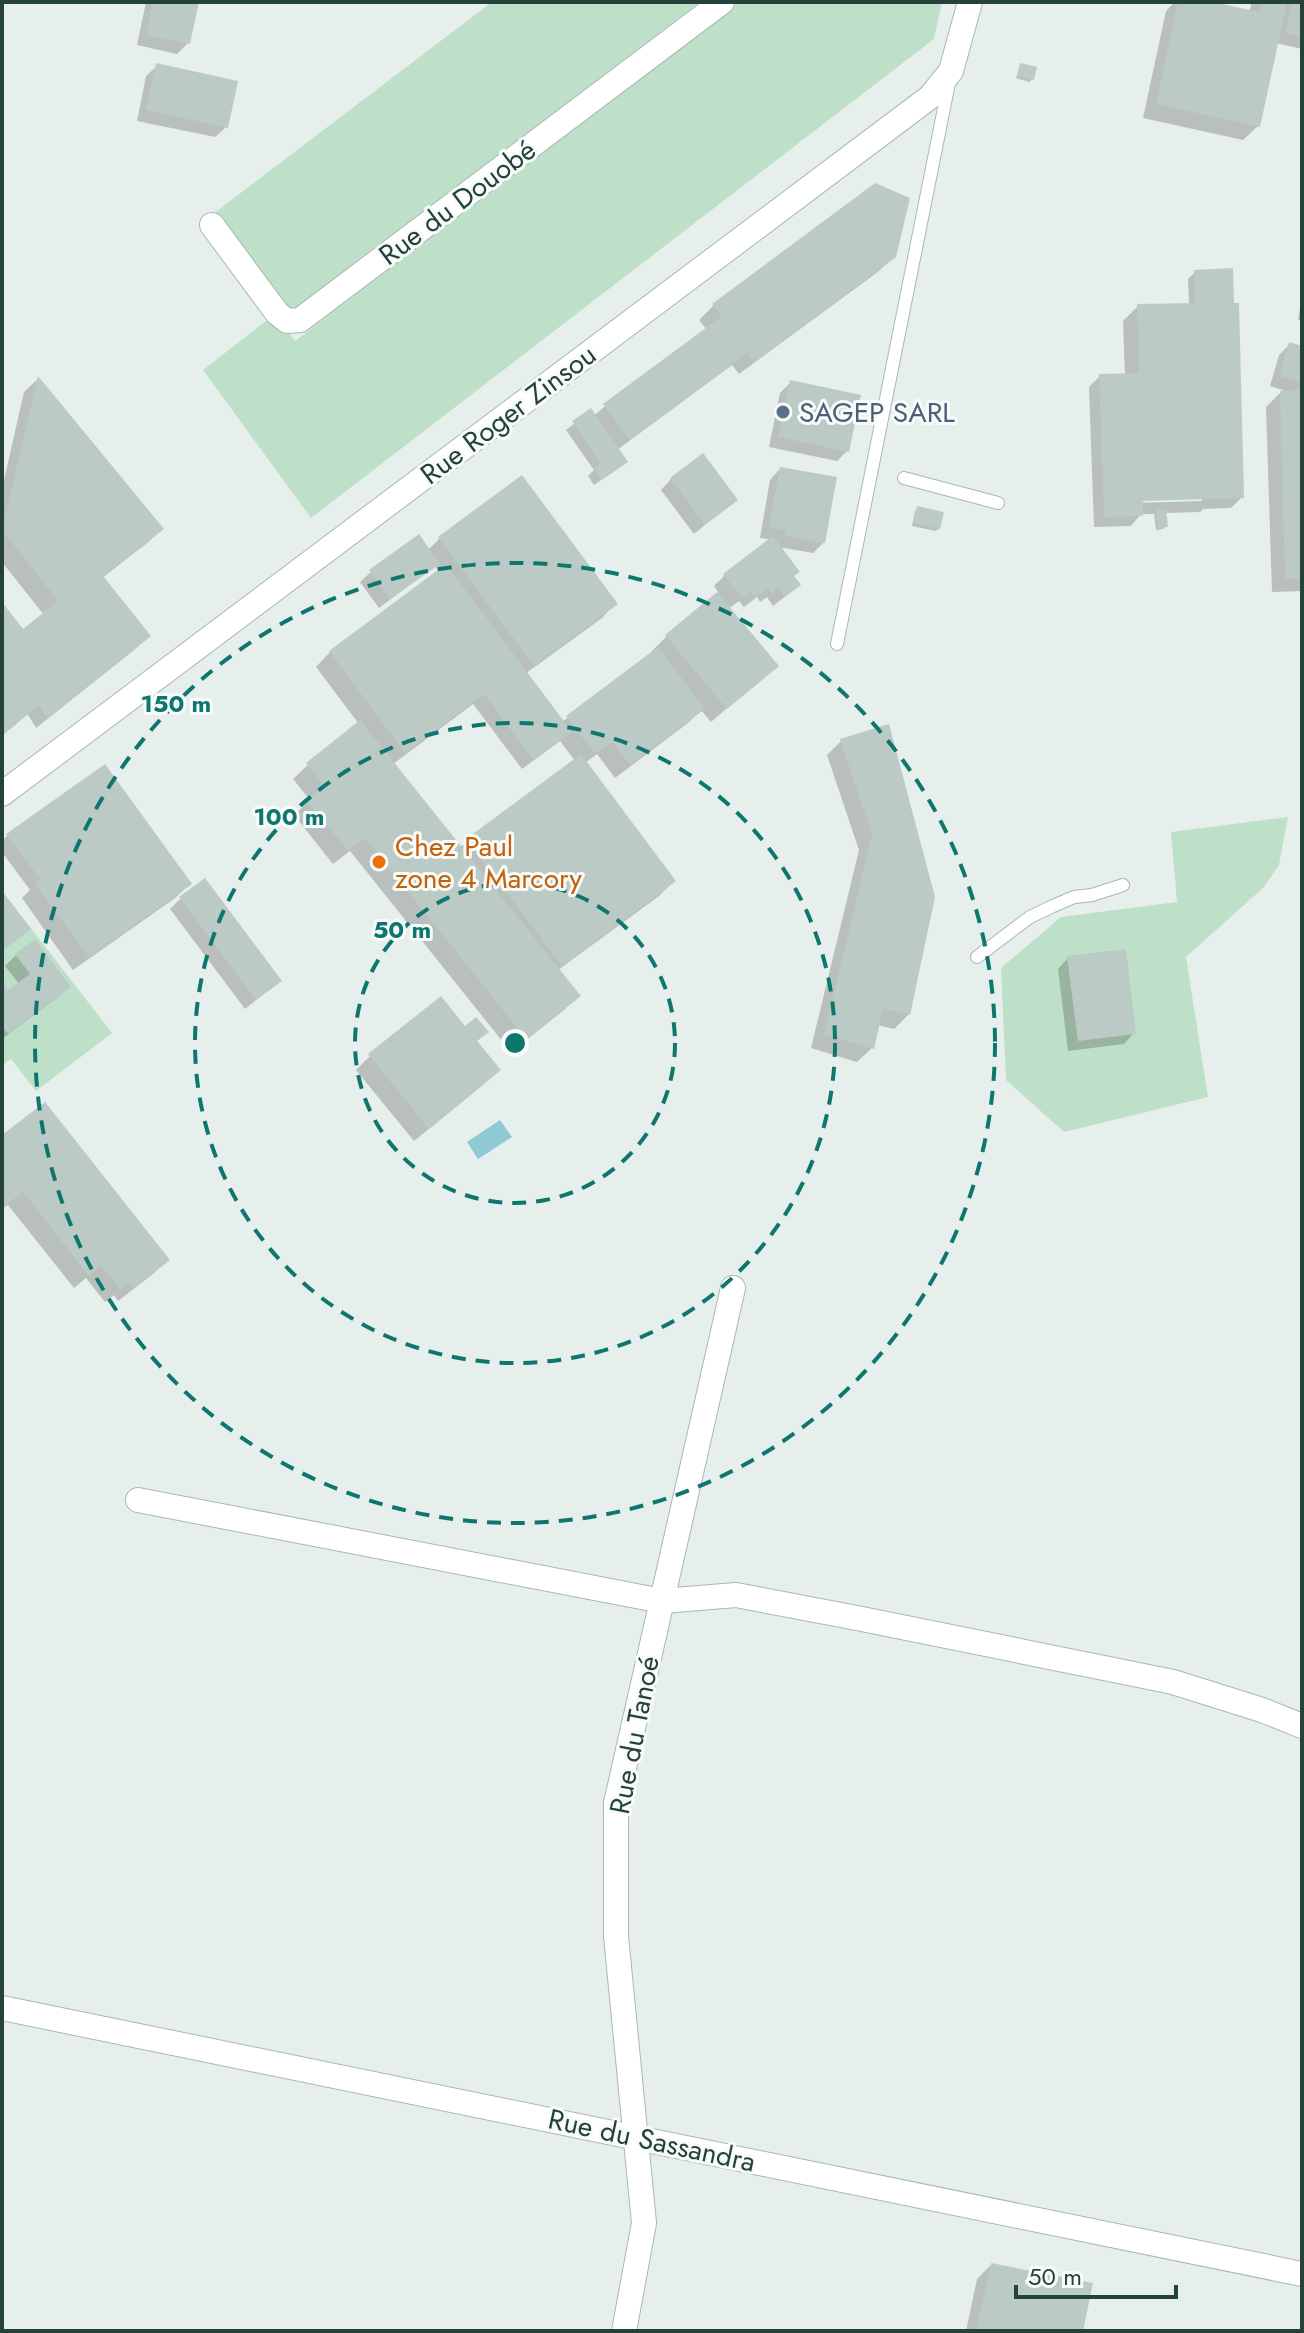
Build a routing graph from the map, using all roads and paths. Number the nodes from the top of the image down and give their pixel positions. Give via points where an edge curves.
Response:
1 (722, 2) edge
2 (970, 2) edge
3 (951, 71) junction
4 (212, 225) dead end
5 (904, 478) dead end
6 (998, 503) dead end
7 (837, 644) dead end
8 (2, 794) edge
9 (1123, 885) dead end
10 (977, 957) dead end
11 (733, 1288) dead end
12 (138, 1500) dead end
13 (662, 1601) junction
14 (1302, 1726) edge
15 (2, 2008) edge
16 (637, 2136) junction
17 (1302, 2274) edge
18 (624, 2331) edge

1 - 4 street, Rue du Douobé via 300,320 287,321 277,313
2 - 3 street, Rue Roger Zinsou
3 - 7 lane
3 - 8 street, Rue Roger Zinsou via 930,97
5 - 6 lane
9 - 10 lane via 1074,897 1030,917
11 - 13 street, Rue du Tanoé
12 - 13 street
13 - 14 street via 736,1595 878,1622 1173,1682
13 - 16 street, Rue du Tanoé via 616,1803 616,1936
15 - 16 street, Rue du Sassandra
16 - 17 street, Rue du Sassandra
16 - 18 street, Rue du Tanoé via 644,2223

